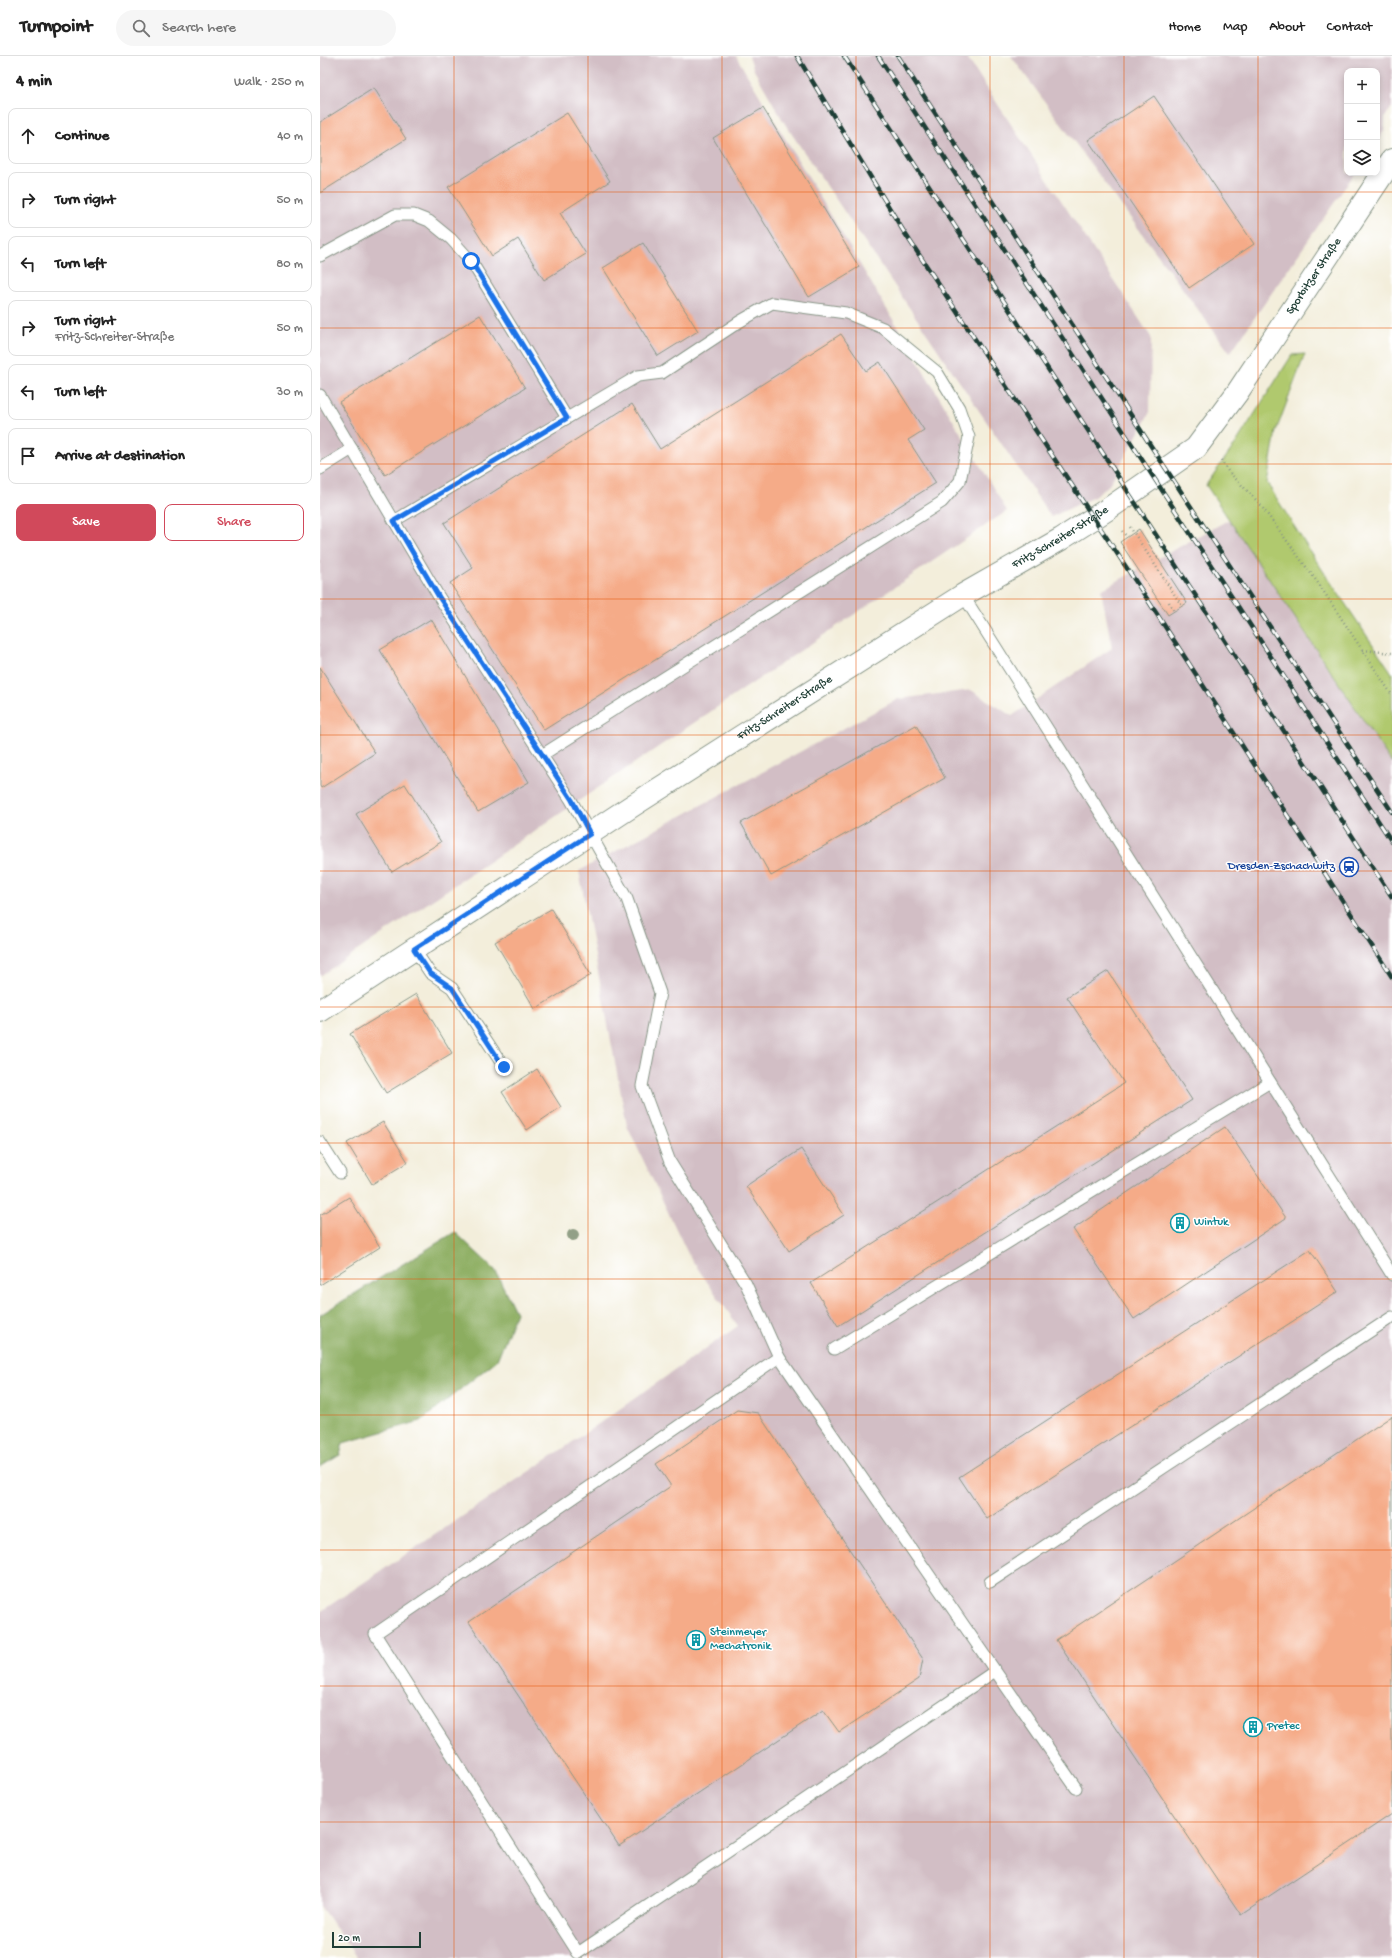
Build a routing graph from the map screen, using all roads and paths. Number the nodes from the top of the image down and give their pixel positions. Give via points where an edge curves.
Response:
1 (1392, 160) edge
2 (320, 256) edge
3 (1238, 394) joint
4 (320, 395) edge
5 (567, 418) junction
6 (1204, 437) junction
7 (352, 449) junction
8 (320, 469) edge
9 (394, 521) junction
10 (1134, 533) dead end
11 (963, 595) junction
12 (1169, 602) dead end
13 (1182, 606) dead end
14 (1174, 611) dead end
15 (1362, 650) junction
16 (1392, 653) edge
17 (1392, 696) edge
18 (542, 756) junction
19 (590, 834) junction
20 (414, 949) junction
21 (320, 1011) edge
22 (504, 1067) dead end
23 (1270, 1082) junction
24 (320, 1142) edge
25 (340, 1173) dead end
26 (1392, 1275) edge
27 (1392, 1317) edge
28 (834, 1349) dead end
29 (779, 1357) junction
30 (990, 1582) dead end
31 (996, 1671) junction
32 (1076, 1788) dead end

1 - 3 street, Sporbitzer Straße
2 - 5 lane via 395,215 414,215 429,221 451,239 471,261
3 - 6 street, Fritz-Schreiter-Straße
4 - 7 lane
5 - 9 lane
5 - 18 lane via 638,376 662,373 772,303 846,313 883,328 937,372 959,408 969,437 960,481 942,502
6 - 11 street, Fritz-Schreiter-Straße via 1196,448 1108,509
6 - 15 path via 1228,471 1259,503 1318,583
7 - 8 lane
7 - 9 lane
9 - 18 lane via 439,597
10 - 13 path
11 - 19 street, Fritz-Schreiter-Straße
11 - 23 lane
12 - 14 path
15 - 16 path
15 - 17 path
18 - 19 lane via 572,800
19 - 20 street, Fritz-Schreiter-Straße
19 - 29 lane via 627,899 660,993 642,1086 667,1156 746,1284
20 - 21 street, Fritz-Schreiter-Straße
20 - 22 lane via 430,973 452,988
23 - 26 lane
23 - 28 lane
24 - 25 lane
27 - 30 lane
29 - 31 lane
29 - 31 lane via 375,1634 578,1953
31 - 32 lane

